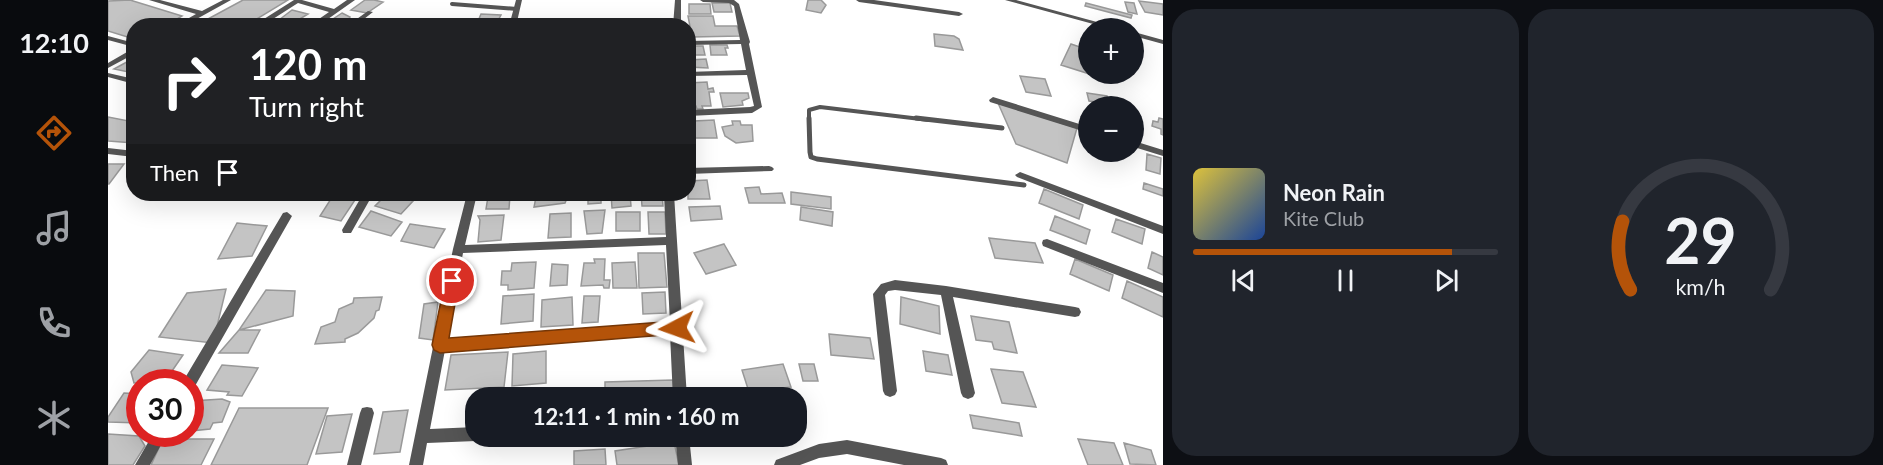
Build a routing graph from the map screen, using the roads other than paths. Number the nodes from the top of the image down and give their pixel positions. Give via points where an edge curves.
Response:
1 (152, 0) edge
2 (228, 0) edge
3 (352, 0) edge
4 (519, 0) edge
5 (678, 0) edge
6 (703, 0) edge
7 (859, 0) edge
8 (1008, 0) edge
9 (298, 1) edge
10 (452, 4) dead end
11 (517, 9) junction
12 (335, 11) junction
13 (370, 12) dead end
14 (202, 13) junction
15 (959, 14) dead end
16 (193, 18) edge
17 (269, 18) edge
18 (324, 18) edge
19 (361, 18) edge
20 (514, 18) edge
21 (677, 18) edge
22 (1078, 18) edge
23 (1144, 37) edge
24 (108, 38) edge
25 (746, 42) junction
26 (1163, 42) edge
27 (696, 43) edge
28 (126, 44) edge
29 (126, 53) edge
30 (108, 66) edge
31 (751, 72) junction
32 (696, 74) edge
33 (108, 75) edge
34 (126, 80) edge
35 (993, 100) dead end
36 (696, 112) edge
37 (1078, 127) edge
38 (1002, 128) dead end
39 (1144, 147) edge
40 (108, 151) edge
41 (126, 153) edge
42 (1163, 153) edge
43 (769, 169) dead end
44 (696, 171) edge
45 (1022, 180) joint
46 (364, 201) edge
47 (469, 201) edge
48 (669, 201) edge
49 (287, 216) dead end
50 (347, 230) dead end
51 (1163, 230) edge
52 (672, 241) junction
53 (1047, 243) dead end
54 (458, 249) junction
55 (1163, 288) edge
56 (946, 291) junction
57 (1075, 312) dead end
58 (677, 328) junction
59 (440, 345) junction
60 (198, 369) edge
61 (680, 387) edge
62 (890, 391) dead end
63 (968, 393) dead end
64 (367, 414) dead end
65 (465, 434) edge
66 (422, 436) junction
67 (152, 447) edge
68 (683, 447) edge
69 (142, 465) edge
70 (354, 465) edge
71 (416, 465) edge
72 (685, 465) edge
73 (781, 465) edge
74 (937, 465) edge

1 - 14 street
2 - 14 street
3 - 12 street
4 - 11 street
5 - 21 street
6 - 25 street via 735,3
7 - 15 street
8 - 22 street
9 - 12 street
9 - 17 street
10 - 11 lane
11 - 20 street
12 - 18 street
13 - 19 street
14 - 16 street
23 - 26 street
24 - 28 street
25 - 27 street
25 - 31 street
29 - 30 street
31 - 32 street
31 - 36 street via 757,109
33 - 34 street
35 - 37 street
38 - 45 lane via 820,107 809,110 810,152 817,159
39 - 42 street
40 - 41 street
43 - 44 street
45 - 51 street
46 - 50 street
47 - 54 street
48 - 52 street
49 - 60 street
52 - 54 street
52 - 58 street
53 - 55 street
54 - 59 street
56 - 57 street
56 - 62 street via 895,285 881,289
56 - 63 street
58 - 59 street
58 - 61 street
59 - 66 street
64 - 70 street
65 - 66 street
66 - 71 street
67 - 69 street
68 - 72 street
73 - 74 street via 819,451 847,447

